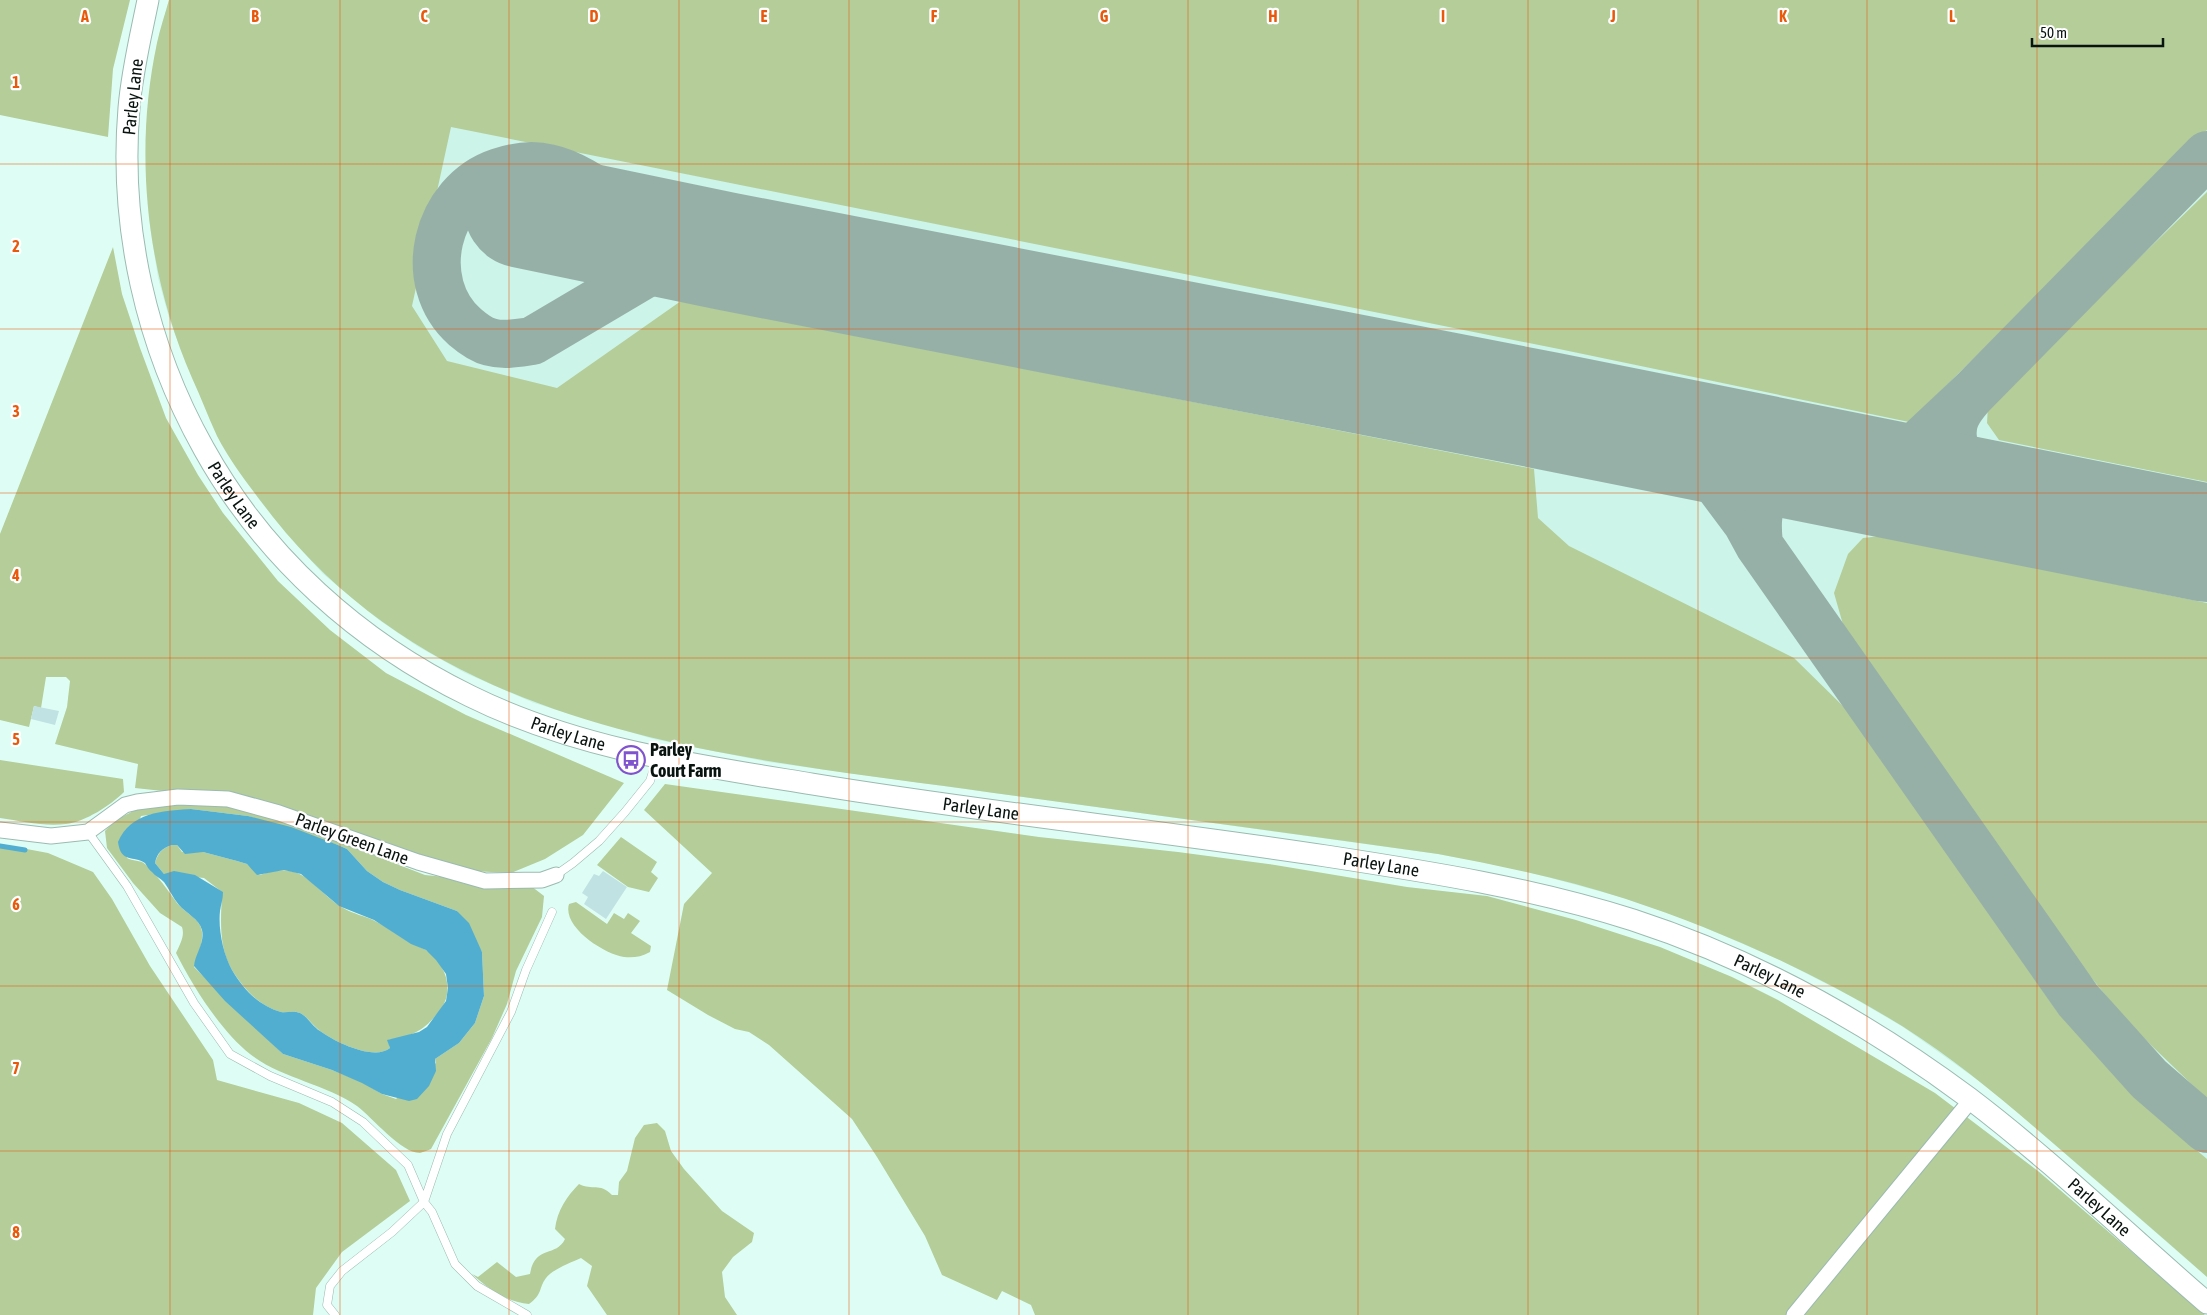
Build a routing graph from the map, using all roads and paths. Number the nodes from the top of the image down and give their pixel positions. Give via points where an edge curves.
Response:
1 (148, 0) edge
2 (657, 759) junction
3 (0, 830) edge
4 (88, 832) junction
5 (556, 875) joint
6 (552, 912) dead end
7 (1971, 1100) junction
8 (424, 1202) junction
9 (2207, 1303) edge
10 (335, 1315) edge
11 (527, 1315) edge
12 (1794, 1315) edge

1 - 2 main road, Parley Lane via 129,117 131,225 139,275 151,326 186,418 241,507 321,597 360,630 414,666 471,697 530,723
2 - 5 lane, Parley Green Lane via 650,781 625,812 599,841
2 - 7 main road, Parley Lane via 864,793 1273,848 1423,871 1531,892 1641,923 1770,976 1902,1052
3 - 4 street, Parley Green Lane via 51,836
4 - 5 street, Parley Green Lane via 125,805 137,802 178,796 228,799 485,881 542,880
4 - 8 lane via 127,886 194,1003 230,1054 270,1076 332,1102 363,1122 408,1165
6 - 8 lane via 511,1012 447,1134
7 - 9 main road, Parley Lane
7 - 12 street
8 - 10 lane via 333,1280 327,1305
8 - 11 lane via 460,1270 477,1286

